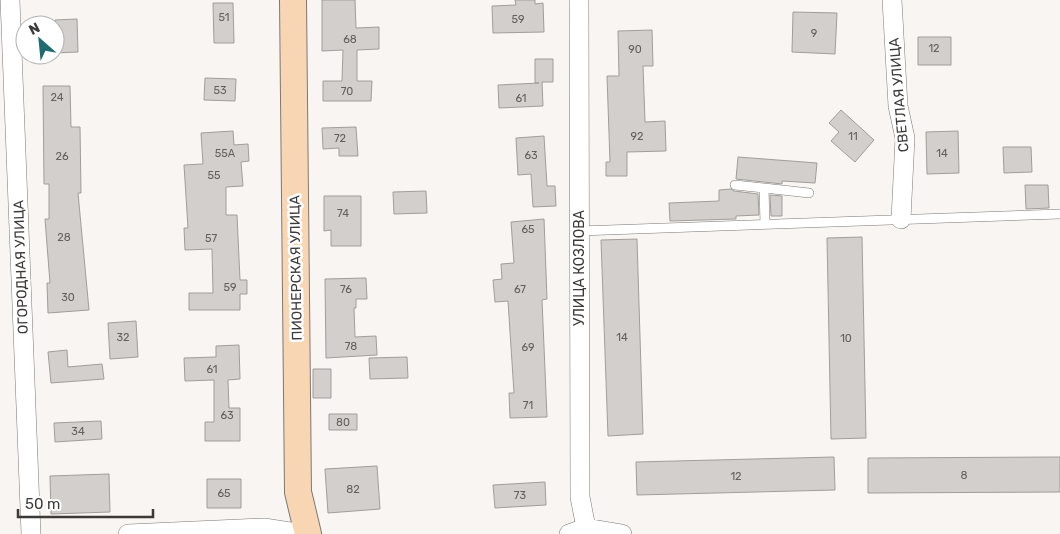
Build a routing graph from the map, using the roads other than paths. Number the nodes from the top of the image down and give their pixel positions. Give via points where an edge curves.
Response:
1 (10, 0) edge
2 (293, 0) edge
3 (579, 0) edge
4 (892, 0) edge
5 (735, 185) dead end
6 (764, 188) junction
7 (808, 193) dead end
8 (1060, 214) edge
9 (901, 219) junction
10 (765, 224) junction
11 (579, 231) junction
12 (582, 532) edge
13 (31, 534) edge
14 (128, 534) edge
15 (303, 534) edge
16 (308, 534) edge
17 (622, 534) edge

1 - 13 street, ОГОРОДНАЯ УЛИЦА
2 - 16 street, ПИОНЕРСКАЯ УЛИЦА via 298,492
3 - 11 street, УЛИЦА КОЗЛОВА
4 - 9 street, СВЕТЛАЯ УЛИЦА via 898,106 905,138
5 - 6 lane
6 - 7 lane
6 - 10 lane
8 - 9 lane
9 - 10 lane
10 - 11 lane
11 - 12 street, УЛИЦА КОЗЛОВА
12 - 17 street
14 - 15 street via 264,528

